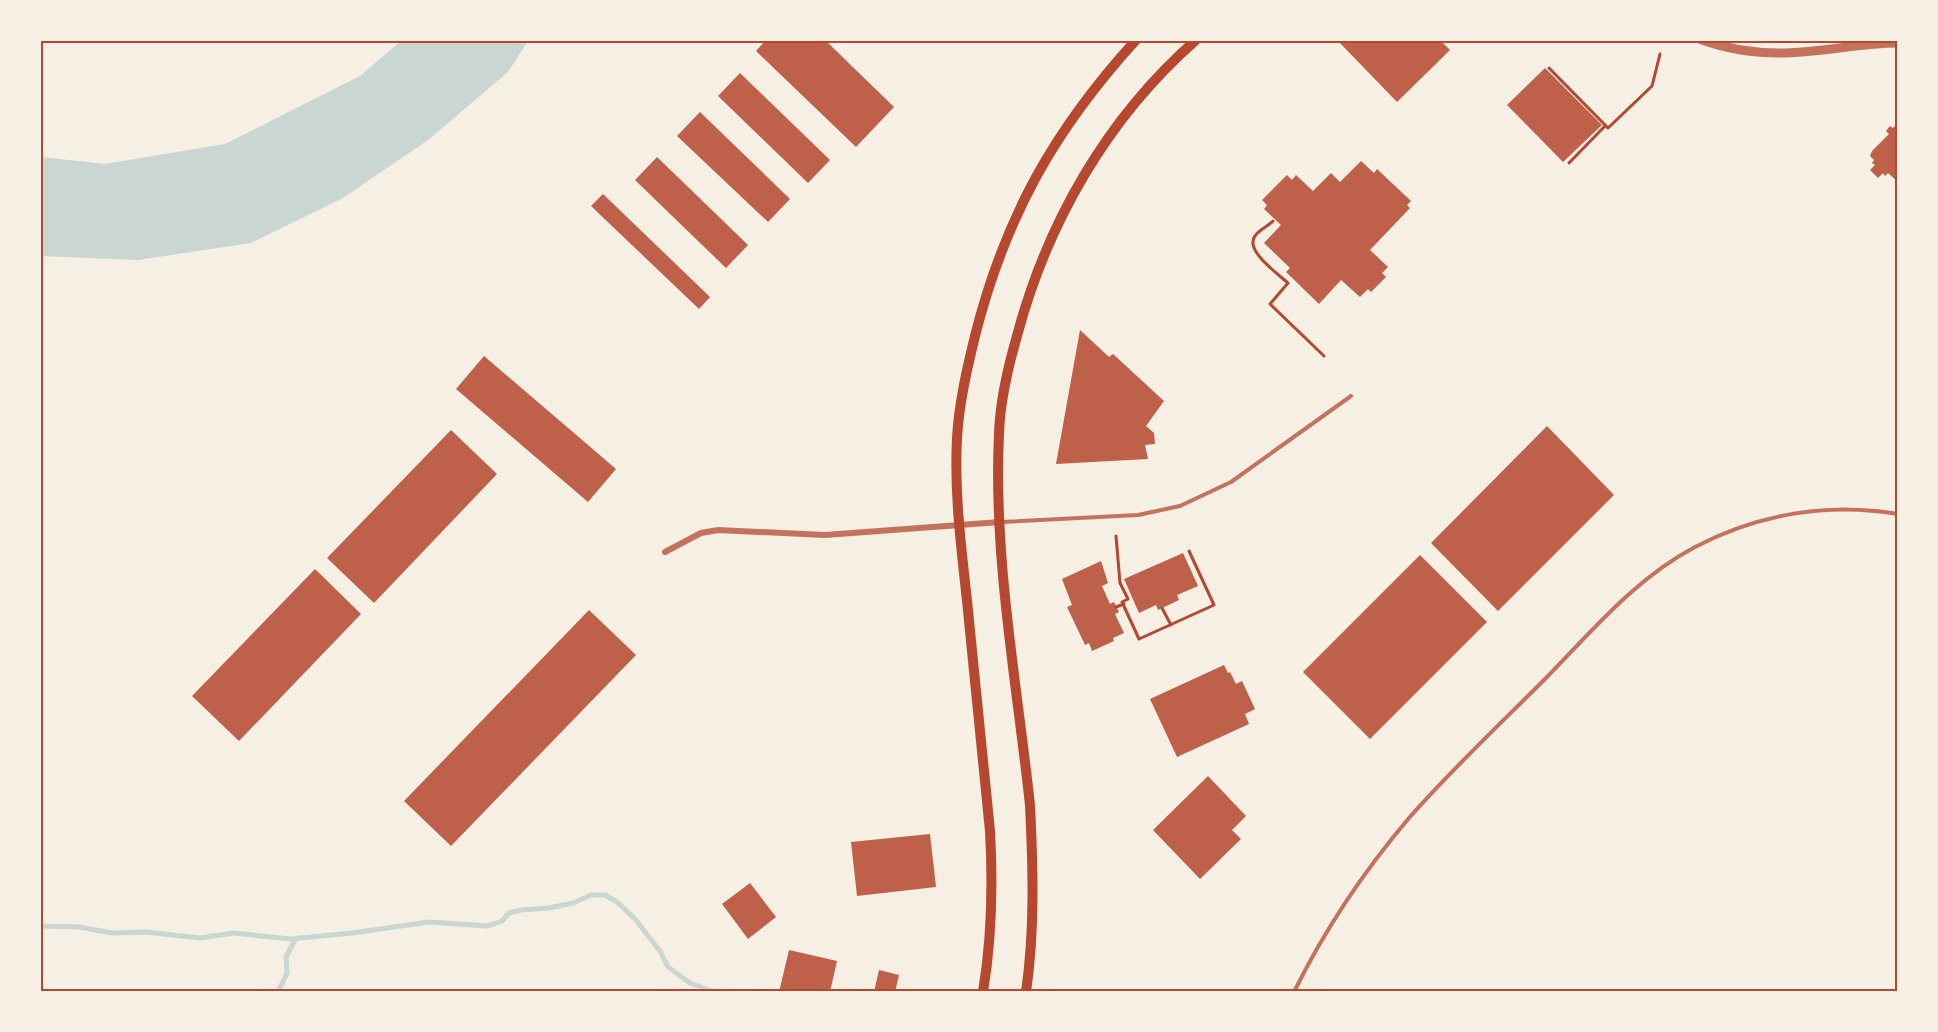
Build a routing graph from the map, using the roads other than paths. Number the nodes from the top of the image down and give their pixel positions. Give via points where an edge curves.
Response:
1 (1136, 40) edge
2 (1196, 40) edge
3 (1702, 40) edge
4 (1898, 43) edge
5 (1351, 396) dead end
6 (1898, 514) edge
7 (1000, 522) junction
8 (959, 526) junction
9 (665, 552) dead end
10 (983, 992) edge
11 (1026, 992) edge
12 (1294, 992) edge

1 - 8 main road via 1094,89 1052,148 1011,224 994,268 962,396 957,437
2 - 7 main road via 1176,58 1101,148 1055,228 1023,313 1004,393 999,431
3 - 4 street via 1744,51 1782,53
5 - 7 lane via 1231,482 1180,506 1138,515
6 - 12 lane via 1838,509 1765,518 1696,547 1654,572 1410,817 1345,902
7 - 8 street
7 - 11 main road via 1030,805 1032,914
8 - 9 street via 825,535 718,530 701,533
8 - 10 main road via 991,842 991,918

